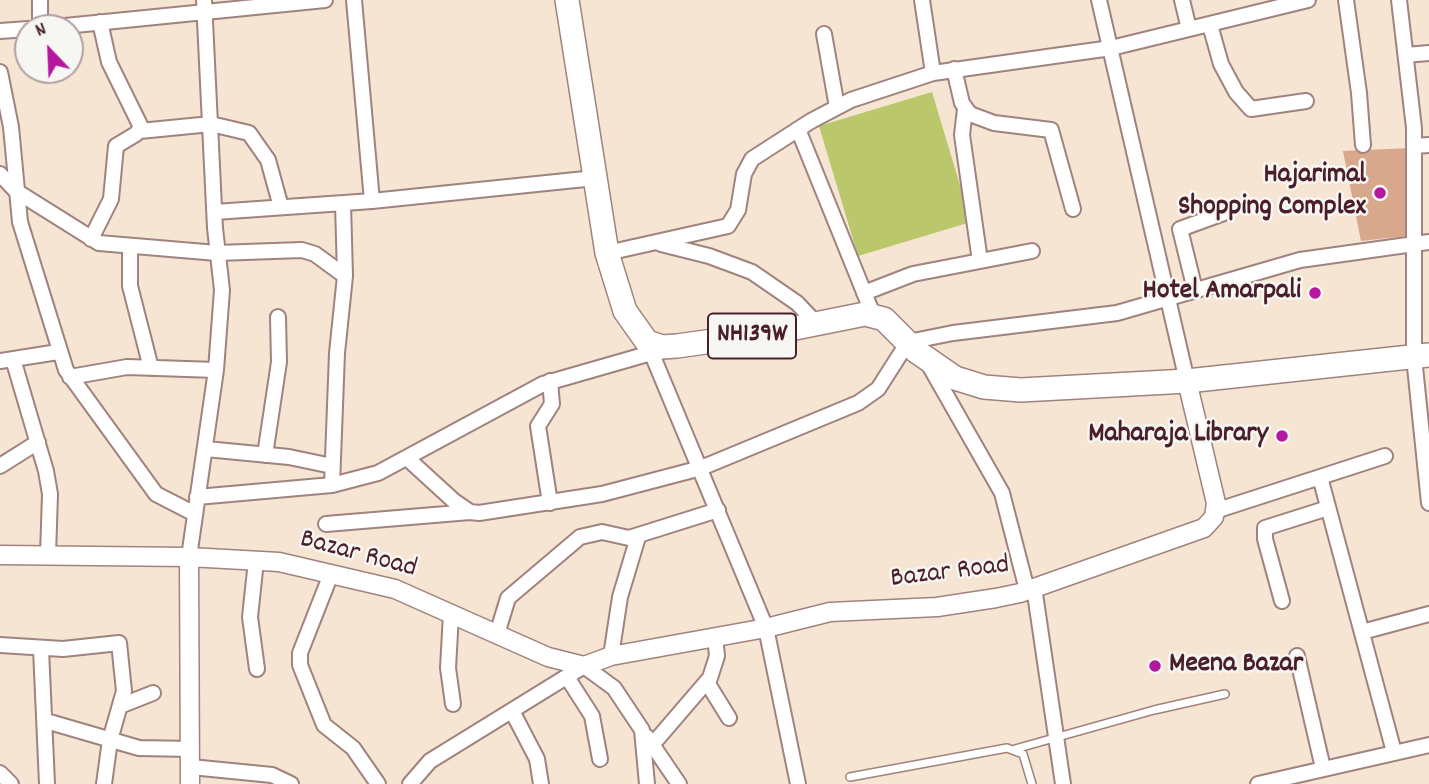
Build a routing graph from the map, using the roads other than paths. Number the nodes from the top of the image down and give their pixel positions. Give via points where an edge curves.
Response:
1 (325, 0) edge
2 (354, 0) edge
3 (567, 0) edge
4 (922, 0) edge
5 (1099, 0) edge
6 (1182, 0) edge
7 (1308, 0) edge
8 (1346, 0) edge
9 (1399, 0) edge
10 (1270, 5) edge
11 (205, 7) edge
12 (100, 22) junction
13 (84, 24) edge
14 (1210, 25) junction
15 (1188, 29) junction
16 (824, 34) dead end
17 (1111, 48) junction
18 (1429, 53) edge
19 (1406, 55) junction
20 (954, 69) junction
21 (0, 72) edge
22 (933, 73) junction
23 (1306, 101) dead end
24 (837, 107) junction
25 (965, 109) junction
26 (211, 124) junction
27 (798, 129) junction
28 (140, 131) junction
29 (1363, 145) dead end
30 (1422, 146) edge
31 (0, 174) edge
32 (595, 178) junction
33 (16, 191) junction
34 (372, 201) junction
35 (343, 203) junction
36 (281, 207) junction
37 (1073, 209) dead end
38 (215, 212) junction
39 (1224, 213) dead end
40 (92, 239) junction
41 (1429, 242) edge
42 (656, 243) junction
43 (1412, 244) junction
44 (130, 247) junction
45 (1032, 251) dead end
46 (607, 253) junction
47 (217, 254) junction
48 (980, 261) junction
49 (345, 276) junction
50 (1195, 290) junction
51 (864, 293) junction
52 (1167, 299) junction
53 (278, 317) dead end
54 (874, 317) junction
55 (815, 322) junction
56 (908, 342) junction
57 (649, 348) junction
58 (58, 352) junction
59 (1421, 356) edge
60 (926, 359) junction
61 (6, 360) edge
62 (151, 368) junction
63 (216, 370) junction
64 (70, 377) junction
65 (550, 381) junction
66 (1187, 381) junction
67 (38, 442) junction
68 (206, 449) junction
69 (265, 455) junction
70 (1385, 456) dead end
71 (408, 458) junction
72 (0, 466) edge
73 (332, 466) junction
74 (701, 468) junction
75 (1320, 477) junction
76 (331, 485) junction
77 (197, 497) junction
78 (550, 503) junction
79 (1429, 503) edge
80 (1328, 508) junction
81 (718, 510) junction
82 (1215, 511) junction
83 (470, 512) junction
84 (193, 513) junction
85 (326, 524) dead end
86 (638, 537) junction
87 (0, 553) edge
88 (48, 555) junction
89 (189, 557) junction
90 (256, 561) junction
91 (331, 574) junction
92 (1031, 588) junction
93 (1282, 601) dead end
94 (451, 614) junction
95 (1429, 614) edge
96 (766, 628) junction
97 (1362, 632) junction
98 (497, 634) junction
99 (715, 636) junction
100 (0, 645) edge
101 (41, 649) junction
102 (611, 656) junction
103 (1297, 656) dead end
104 (584, 666) junction
105 (257, 669) dead end
106 (567, 677) junction
107 (708, 680) junction
108 (153, 693) dead end
109 (1224, 694) dead end
110 (453, 704) dead end
111 (120, 706) junction
112 (512, 710) junction
113 (729, 718) dead end
114 (46, 721) junction
115 (642, 730) junction
116 (1056, 736) junction
117 (110, 740) junction
118 (653, 744) junction
119 (1429, 745) edge
120 (1014, 749) junction
121 (1394, 752) junction
122 (600, 759) dead end
123 (191, 767) edge
124 (1323, 768) junction
125 (0, 773) edge
126 (850, 777) dead end
127 (11, 784) edge
128 (47, 784) edge
129 (104, 784) edge
130 (291, 784) edge
131 (378, 784) edge
132 (410, 784) edge
133 (541, 784) edge
134 (647, 784) edge
135 (679, 784) edge
136 (798, 784) edge
137 (1032, 784) edge
138 (1063, 784) edge
139 (1258, 784) edge

1 - 11 street
2 - 34 street
3 - 32 highway
4 - 22 street
5 - 17 street
6 - 15 street
7 - 10 street
8 - 29 street
9 - 19 street
10 - 14 street
11 - 12 street
11 - 26 street
12 - 13 street
12 - 28 street via 109,62 139,120
14 - 15 street
14 - 23 street via 1220,64 1251,109
15 - 17 street
16 - 24 street
17 - 20 street
17 - 52 street
18 - 19 street
19 - 30 street
20 - 22 street
20 - 25 street
21 - 33 street
22 - 24 street
24 - 27 street
25 - 37 street via 995,123 1051,130
25 - 48 street via 962,135
26 - 28 street
26 - 36 street via 243,130 255,138 268,160
26 - 38 street
27 - 42 street via 752,159 744,174 738,210 728,226
27 - 51 street
28 - 40 street via 116,146 111,199
30 - 43 street
31 - 33 street
32 - 34 street
32 - 46 highway
33 - 40 street
33 - 58 street via 20,222
34 - 35 street
35 - 36 street
35 - 49 street
36 - 38 street
38 - 47 street
39 - 50 street via 1180,229
40 - 44 street
41 - 43 street
42 - 46 street
42 - 55 street via 740,266 789,296
43 - 50 street via 1300,260
43 - 59 street
44 - 47 street
44 - 62 street via 130,286
45 - 48 street
46 - 57 highway via 625,311
47 - 49 street via 302,250
47 - 63 street via 222,290
48 - 51 street via 913,274
49 - 73 street
50 - 52 street
51 - 54 street
52 - 56 street via 1117,313
52 - 66 street
53 - 69 street via 279,362
54 - 55 highway, NH139W via 865,314
54 - 56 highway via 884,319
55 - 57 highway, NH139W via 770,333
56 - 60 highway
56 - 74 street via 870,396
57 - 65 street
57 - 74 street
58 - 61 street
58 - 64 street
59 - 66 highway
59 - 79 street
60 - 66 highway via 955,378 984,387 1021,390
60 - 92 street via 1002,493
61 - 67 street
62 - 63 street
62 - 64 street via 114,368
63 - 68 street
64 - 84 street via 156,494
65 - 71 street
65 - 78 street via 552,404 538,426
66 - 82 street
67 - 72 street
67 - 88 street via 50,494
68 - 69 street
68 - 77 street
69 - 73 street
70 - 75 street
71 - 76 street via 378,473
71 - 83 street
73 - 76 street
74 - 78 street
74 - 81 street
75 - 80 street
75 - 82 street
76 - 77 street
77 - 84 street
78 - 83 street
80 - 93 street via 1265,528
80 - 97 street
81 - 86 street
81 - 96 street
82 - 92 street, Bazar Road via 1204,528
83 - 85 street
84 - 89 street
86 - 98 street via 602,532 573,542 508,598
86 - 102 street via 620,597
87 - 88 street, Bazar Road
88 - 89 street, Bazar Road
89 - 90 street, Bazar Road
89 - 123 street
90 - 91 street, Bazar Road
90 - 105 street via 250,617
91 - 94 street, Bazar Road via 395,589
91 - 131 street via 300,653 300,665 324,725 353,748
92 - 96 street, Bazar Road via 937,607 830,612
92 - 116 street
94 - 98 street, Bazar Road
94 - 110 street via 448,668
95 - 97 street
96 - 99 street, Bazar Road
96 - 136 street
97 - 121 street
98 - 104 street, Bazar Road via 548,657
99 - 102 street, Bazar Road
99 - 107 street via 717,656
100 - 101 street
101 - 111 street via 119,642 124,684
101 - 114 street
102 - 104 street, Bazar Road
103 - 124 street
104 - 106 street, Bazar Road
104 - 115 street via 614,688
106 - 112 street, Bazar Road
106 - 122 street via 592,716
107 - 113 street
107 - 118 street
108 - 111 street
109 - 116 lane
111 - 117 street
112 - 132 street, Bazar Road via 430,761
112 - 133 street via 537,759
114 - 117 street
114 - 128 street
115 - 118 street
115 - 134 street
116 - 120 lane
116 - 138 street
117 - 123 street
117 - 129 street
118 - 135 street
119 - 121 street
120 - 126 lane
120 - 137 lane via 1027,760
121 - 124 street
123 - 130 street via 272,775
124 - 139 street
125 - 127 street

